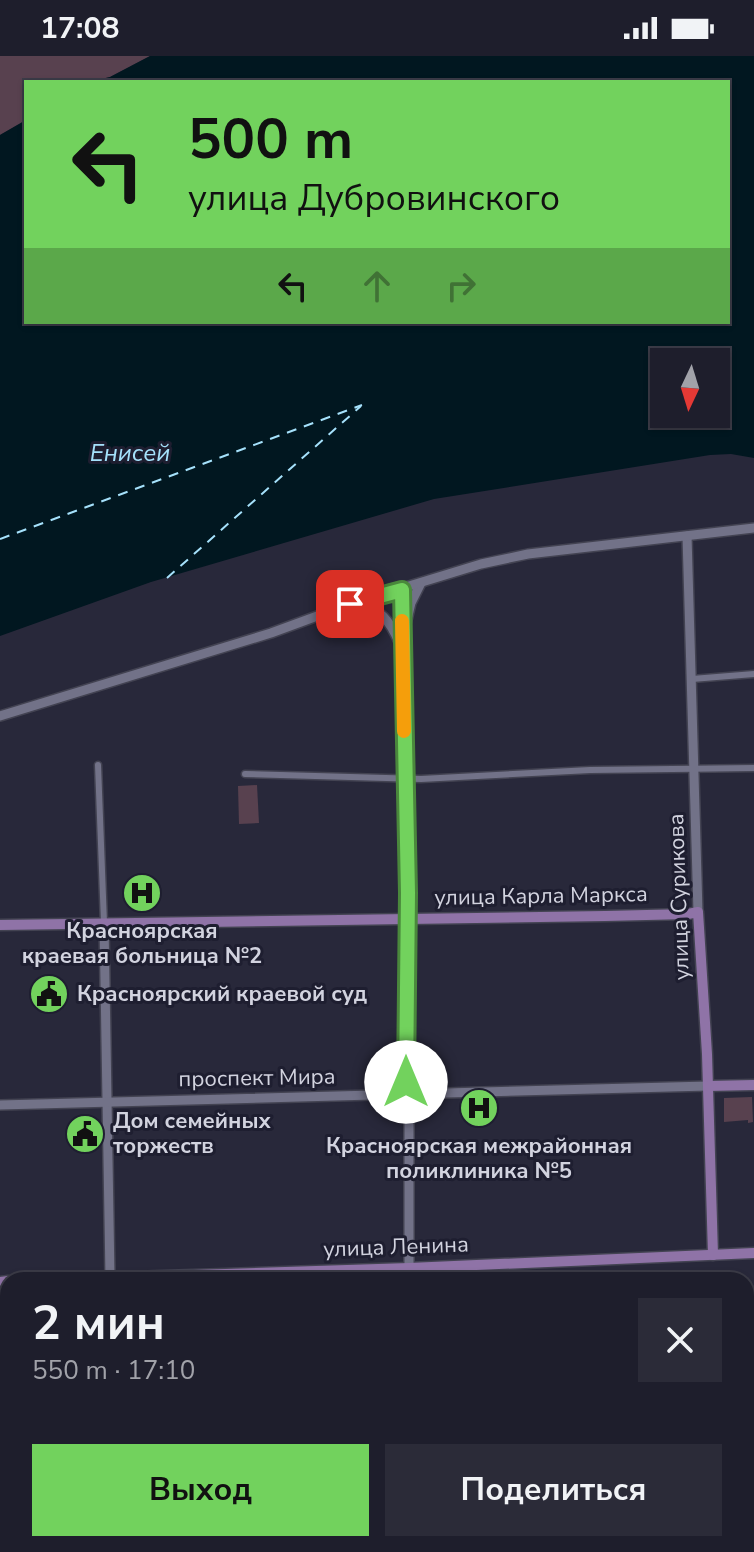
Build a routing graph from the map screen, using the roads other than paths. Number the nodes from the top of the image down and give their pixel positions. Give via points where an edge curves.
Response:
1 (754, 528) edge
2 (687, 536) junction
3 (421, 583) junction
4 (402, 590) junction
5 (353, 603) junction
6 (402, 647) junction
7 (754, 674) edge
8 (692, 679) junction
9 (0, 716) edge
10 (98, 765) dead end
11 (695, 767) junction
12 (754, 768) edge
13 (245, 774) dead end
14 (405, 779) junction
15 (698, 912) junction
16 (407, 918) junction
17 (104, 923) junction
18 (0, 925) edge
19 (754, 1085) edge
20 (708, 1086) junction
21 (407, 1094) junction
22 (107, 1103) junction
23 (0, 1105) edge
24 (754, 1253) edge
25 (713, 1255) junction
26 (110, 1272) edge
27 (409, 1272) edge
28 (441, 1272) edge

1 - 2 main road
2 - 3 main road via 516,556
2 - 8 main road, улица Сурикова
3 - 4 main road
3 - 6 main road
4 - 5 main road
4 - 6 main road
5 - 6 main road via 383,614
5 - 9 main road
6 - 14 main road
7 - 8 street
8 - 11 main road, улица Сурикова
10 - 17 street
11 - 12 street
11 - 14 street
11 - 15 main road, улица Сурикова
13 - 14 street
14 - 16 main road
15 - 16 main road, улица Карла Маркса
15 - 20 main road, улица Сурикова
16 - 17 main road, улица Карла Маркса
16 - 21 main road
17 - 18 main road, улица Карла Маркса
17 - 22 main road
19 - 20 main road, проспект Мира
20 - 21 main road, проспект Мира
20 - 25 main road, улица Сурикова
21 - 22 main road, проспект Мира
21 - 27 main road
22 - 23 main road, проспект Мира
22 - 26 main road
24 - 25 main road, улица Ленина
25 - 28 main road, улица Ленина

